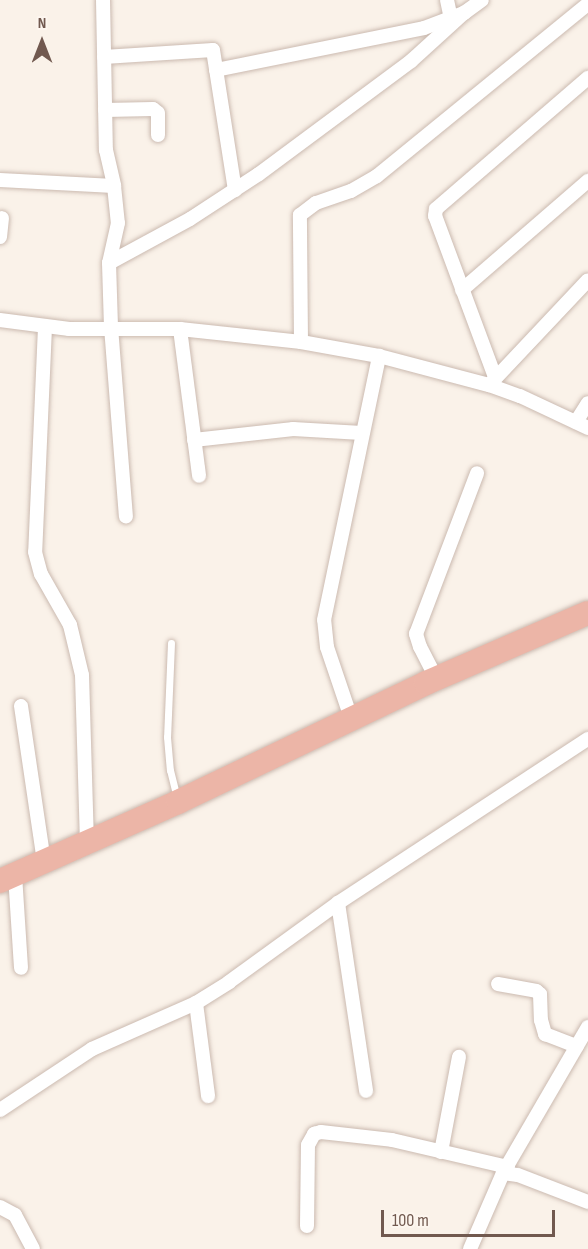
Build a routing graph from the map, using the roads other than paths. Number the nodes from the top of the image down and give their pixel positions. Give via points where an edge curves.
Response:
1 (103, 0) edge
2 (447, 0) edge
3 (482, 0) edge
4 (588, 4) edge
5 (464, 13) junction
6 (451, 19) junction
7 (104, 57) junction
8 (216, 70) junction
9 (588, 78) edge
10 (105, 110) junction
11 (158, 135) dead end
12 (0, 180) edge
13 (588, 181) edge
14 (114, 186) junction
15 (235, 190) junction
16 (3, 218) dead end
17 (0, 237) edge
18 (109, 263) junction
19 (588, 280) edge
20 (462, 290) junction
21 (0, 320) edge
22 (45, 327) junction
23 (111, 327) junction
24 (180, 329) junction
25 (301, 342) junction
26 (379, 356) junction
27 (492, 381) junction
28 (588, 404) edge
29 (582, 425) edge
30 (362, 433) junction
31 (194, 440) junction
32 (477, 473) dead end
33 (199, 476) dead end
34 (126, 516) dead end
35 (588, 613) edge
36 (171, 643) dead end
37 (436, 678) junction
38 (21, 706) dead end
39 (351, 718) junction
40 (588, 739) edge
41 (178, 801) junction
42 (87, 842) junction
43 (44, 862) junction
44 (8, 878) edge
45 (338, 903) junction
46 (21, 968) dead end
47 (498, 984) dead end
48 (196, 1003) junction
49 (588, 1027) edge
50 (582, 1043) edge
51 (459, 1057) dead end
52 (366, 1091) dead end
53 (208, 1096) dead end
54 (0, 1110) edge
55 (441, 1152) junction
56 (506, 1170) junction
57 (588, 1202) edge
58 (0, 1207) edge
59 (307, 1226) dead end
60 (472, 1248) edge
61 (33, 1249) edge

1 - 7 street
2 - 6 street
3 - 5 street
4 - 25 street via 377,176 351,191 316,203 300,215
5 - 6 street
5 - 15 street via 394,75
6 - 8 street via 424,28
7 - 8 street via 209,49 214,53
7 - 10 street
8 - 15 street
9 - 20 street via 436,209 435,216
10 - 11 street via 153,109 158,112
10 - 14 street via 106,150
12 - 14 street
13 - 20 street
14 - 18 street via 118,223
15 - 18 street
16 - 17 street
18 - 23 street
19 - 27 street
20 - 27 street
21 - 22 street
22 - 23 street
22 - 42 street via 35,552 41,574 70,625 82,675
23 - 24 street
23 - 34 street
24 - 25 street
24 - 31 street
25 - 26 street
26 - 27 street
26 - 30 street
27 - 29 street
28 - 29 street
30 - 31 street via 293,429
30 - 39 street via 324,620 327,647
31 - 33 street
32 - 37 street via 416,634
35 - 37 highway
36 - 41 lane via 167,737
37 - 39 highway
38 - 43 street
39 - 41 highway
40 - 45 street
41 - 42 highway
42 - 43 highway
43 - 44 highway
44 - 46 street
45 - 48 street
45 - 52 street
47 - 50 street via 536,991 540,994 545,1034
48 - 53 street
48 - 54 street via 92,1049
49 - 50 street
50 - 56 street
51 - 55 street
55 - 56 street
55 - 59 street via 392,1140 314,1134 308,1145
56 - 57 street
56 - 60 street
58 - 61 street via 15,1215

